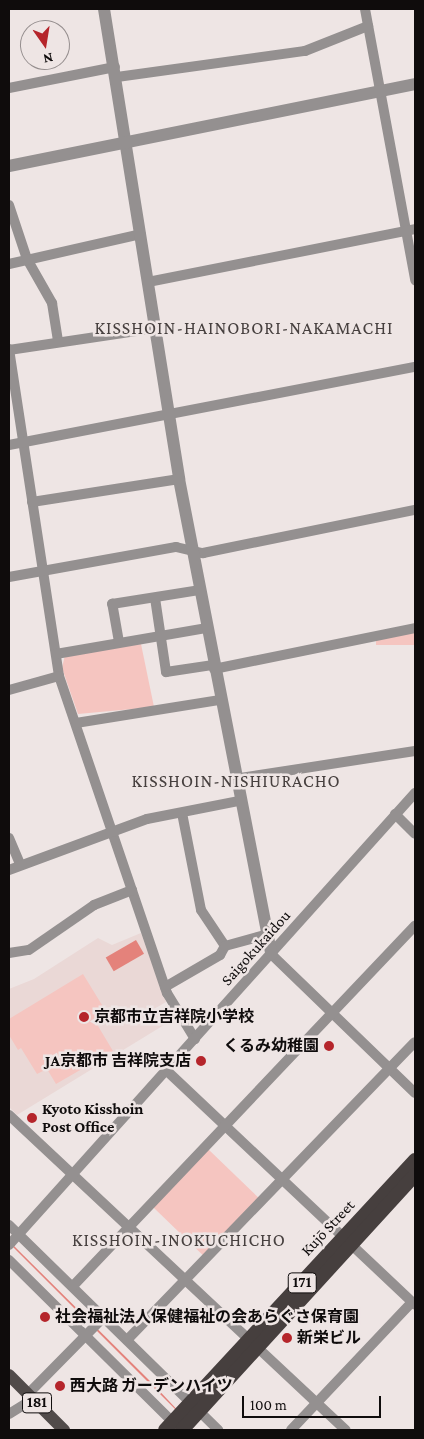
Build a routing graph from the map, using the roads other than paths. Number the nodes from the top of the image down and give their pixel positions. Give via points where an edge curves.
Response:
1 (104, 9) edge
2 (365, 9) edge
3 (368, 26) junction
4 (116, 72) junction
5 (415, 84) edge
6 (9, 88) edge
7 (380, 91) junction
8 (128, 142) junction
9 (9, 166) edge
10 (9, 205) edge
11 (10, 218) edge
12 (411, 229) edge
13 (140, 234) junction
14 (27, 259) junction
15 (9, 264) edge
16 (415, 280) edge
17 (148, 282) junction
18 (156, 328) junction
19 (58, 341) junction
20 (9, 349) edge
21 (415, 366) edge
22 (169, 417) junction
23 (22, 441) junction
24 (9, 445) edge
25 (179, 479) junction
26 (32, 502) junction
27 (415, 510) edge
28 (192, 551) junction
29 (42, 571) junction
30 (9, 577) edge
31 (199, 590) junction
32 (155, 598) junction
33 (206, 628) junction
34 (415, 628) edge
35 (161, 635) junction
36 (119, 642) junction
37 (56, 654) junction
38 (214, 667) junction
39 (59, 676) junction
40 (9, 690) edge
41 (220, 700) junction
42 (76, 723) junction
43 (415, 751) edge
44 (234, 779) junction
45 (415, 793) edge
46 (238, 801) junction
47 (182, 813) junction
48 (395, 814) junction
49 (112, 831) junction
50 (415, 834) edge
51 (9, 838) edge
52 (20, 864) junction
53 (9, 870) edge
54 (132, 890) junction
55 (415, 924) edge
56 (265, 935) junction
57 (226, 946) junction
58 (9, 953) edge
59 (271, 954) junction
60 (165, 987) junction
61 (331, 1014) junction
62 (195, 1039) junction
63 (415, 1042) edge
64 (390, 1069) junction
65 (166, 1070) junction
66 (415, 1093) edge
67 (9, 1114) edge
68 (225, 1126) junction
69 (415, 1160) edge
70 (72, 1174) junction
71 (415, 1175) edge
72 (282, 1181) junction
73 (9, 1225) edge
74 (129, 1228) junction
75 (18, 1236) junction
76 (347, 1241) junction
77 (9, 1245) edge
78 (9, 1260) edge
79 (185, 1281) junction
80 (73, 1286) junction
81 (414, 1303) edge
82 (104, 1317) junction
83 (87, 1335) junction
84 (127, 1340) junction
85 (253, 1343) junction
86 (9, 1375) edge
87 (30, 1396) junction
88 (317, 1403) junction
89 (194, 1408) junction
90 (9, 1414) edge
91 (177, 1426) edge
92 (64, 1430) edge
93 (218, 1430) edge
94 (292, 1430) edge
95 (346, 1430) edge

1 - 4 street
2 - 3 street
3 - 4 street via 305,51
3 - 7 street
4 - 6 street
4 - 8 street
5 - 7 street
7 - 8 street
7 - 12 street
8 - 9 street
8 - 13 street
10 - 11 street
11 - 14 street
12 - 16 street
12 - 17 street
13 - 14 street
13 - 17 street
14 - 15 street
14 - 19 street via 52,303
17 - 18 street
18 - 19 street
18 - 22 street
19 - 20 street
20 - 23 street
21 - 22 street
22 - 23 street
22 - 25 street
23 - 24 street
23 - 26 street
25 - 26 street
25 - 28 street
26 - 29 street
27 - 28 street via 203,553
28 - 29 street via 176,548
28 - 31 street
29 - 30 street
29 - 37 street
31 - 32 street
31 - 33 street
32 - 35 street
32 - 36 street via 112,604
33 - 35 street
33 - 38 street
34 - 38 street
35 - 36 street
35 - 38 street via 166,672
36 - 37 street
37 - 39 street
38 - 41 street
39 - 40 street
39 - 42 street
41 - 42 street
41 - 44 street
42 - 49 street
43 - 44 street
44 - 46 street
45 - 48 street, Saigokukaidou
46 - 47 street
46 - 56 street
47 - 49 street
47 - 57 street via 201,910
48 - 50 street
48 - 59 street, Saigokukaidou
49 - 52 street
49 - 54 street
51 - 52 street
52 - 53 street
54 - 58 street via 94,905 29,950
54 - 60 street
55 - 61 street
56 - 57 street
56 - 59 street
57 - 60 street via 220,955
59 - 61 street
59 - 62 street, Saigokukaidou
60 - 62 street
61 - 64 street
61 - 68 street
62 - 65 street, Saigokukaidou
63 - 64 street
64 - 66 street
64 - 72 street
65 - 68 street
65 - 70 street, Saigokukaidou
67 - 70 street
68 - 72 street
68 - 74 street
69 - 76 highway, Kujō Street / 171
70 - 74 street
70 - 75 street, Saigokukaidou
71 - 76 highway, Kujō Street / 171
72 - 76 street
72 - 79 street
73 - 75 street
74 - 79 street
74 - 80 street
75 - 77 street, Saigokukaidou
75 - 80 street
76 - 81 street
76 - 85 highway, Kujō Street / 171
78 - 83 street
79 - 84 street
79 - 85 street
80 - 82 street
81 - 88 street
82 - 83 street
82 - 84 street
83 - 87 street
83 - 91 street
84 - 89 street
85 - 88 street
85 - 89 highway, Kujō Street / 171
86 - 87 main road, 181
87 - 90 street
87 - 92 main road, 181
88 - 94 street
88 - 95 street
89 - 91 highway, Kujō Street / 171
89 - 93 street

